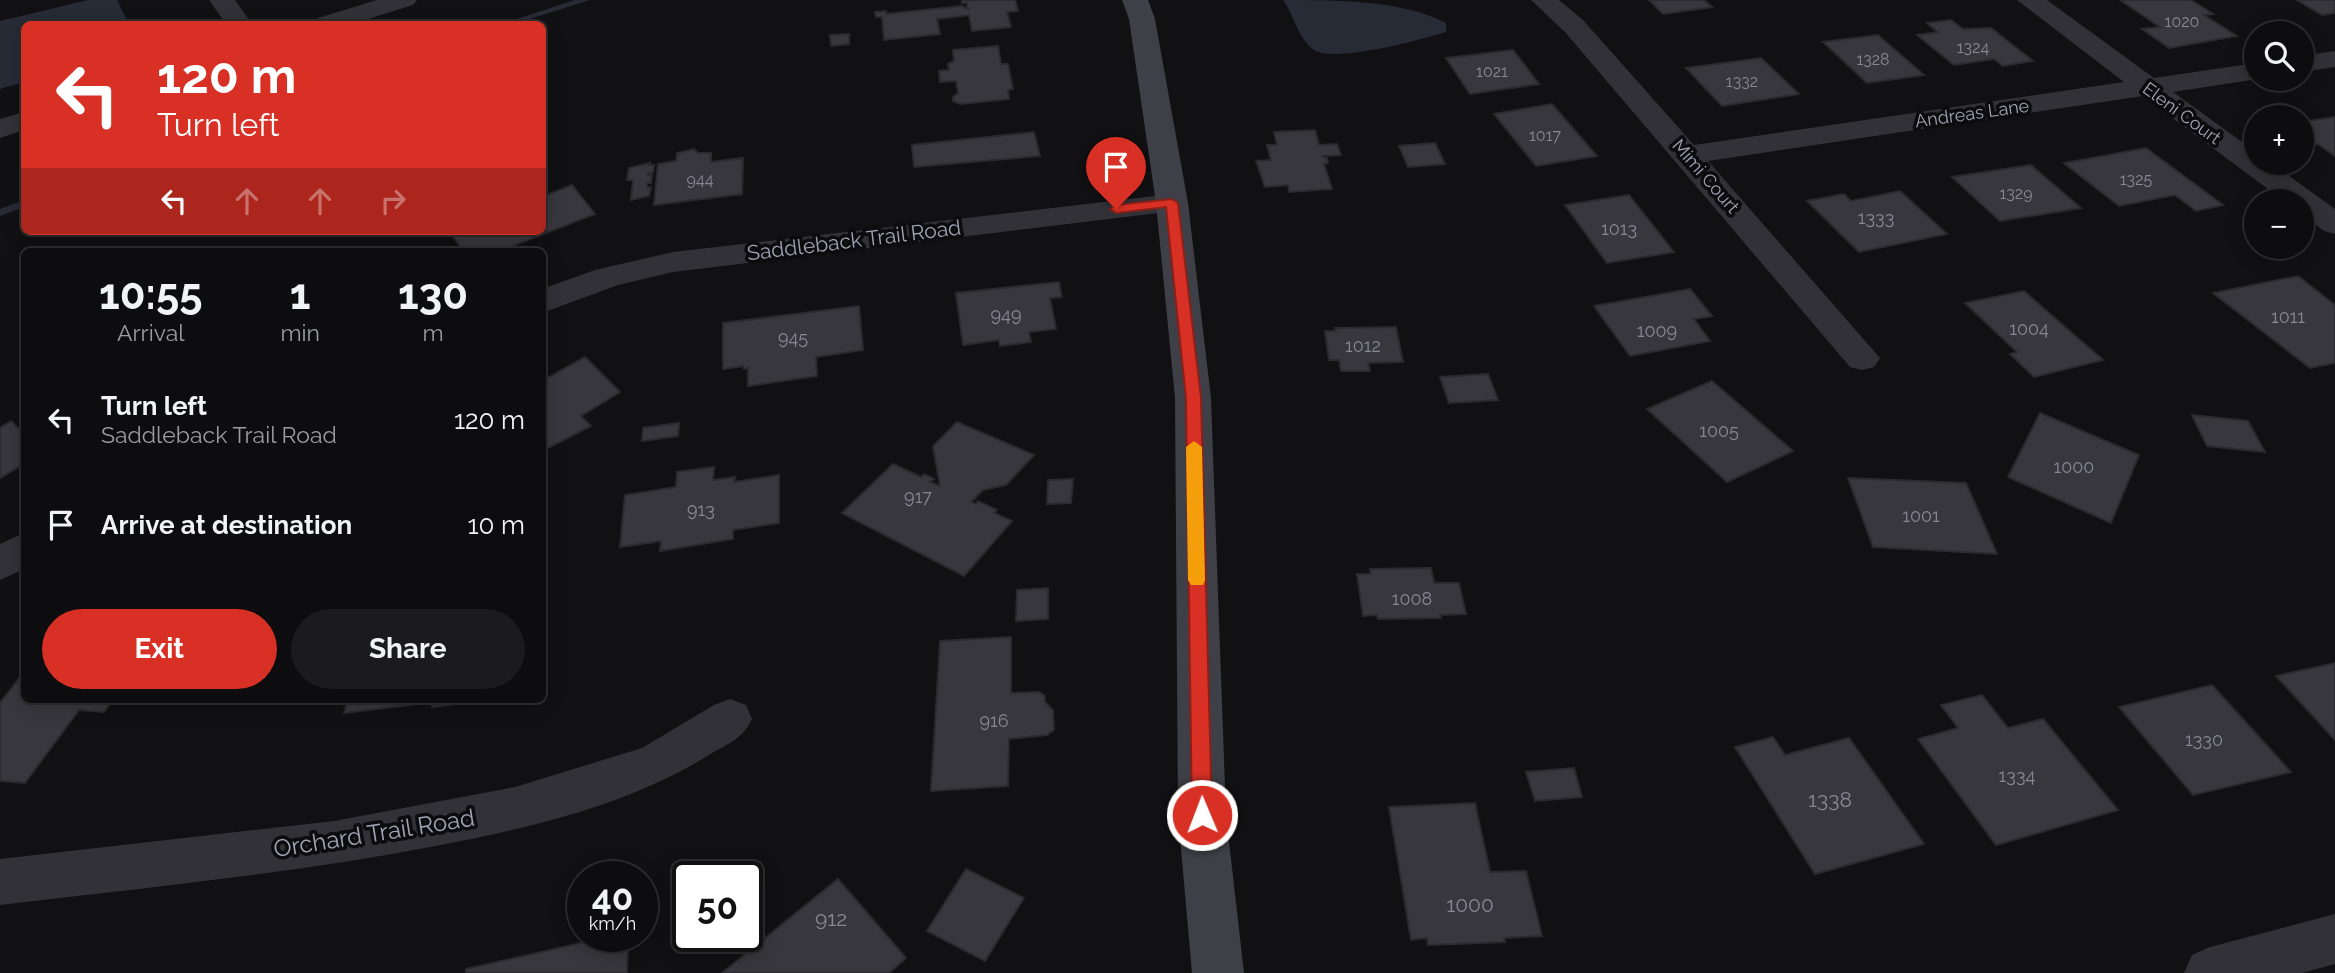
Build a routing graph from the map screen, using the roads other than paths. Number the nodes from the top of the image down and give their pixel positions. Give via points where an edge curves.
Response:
1 (222, 0) edge
2 (404, 0) edge
3 (1135, 0) edge
4 (1544, 0) edge
5 (2030, 0) edge
6 (237, 21) edge
7 (337, 21) edge
8 (2335, 59) edge
9 (2314, 62) edge
10 (2244, 73) edge
11 (2147, 87) junction
12 (21, 122) edge
13 (0, 129) edge
14 (1688, 155) junction
15 (1172, 203) junction
16 (2335, 224) edge
17 (546, 300) edge
18 (1862, 358) dead end
19 (21, 551) edge
20 (0, 564) edge
21 (730, 719) dead end
22 (0, 882) edge
23 (2335, 939) edge
24 (1218, 973) edge
25 (2210, 973) edge

1 - 6 street
2 - 7 street
3 - 15 main road
4 - 14 street, Mimi Court via 1574,26
5 - 11 street, Eleni Court
8 - 9 street
10 - 11 street, Andreas Lane
11 - 14 street, Andreas Lane
11 - 16 street, Eleni Court
12 - 13 street
14 - 18 street, Mimi Court
15 - 17 street, Saddleback Trail Road via 673,262 621,272
15 - 24 main road via 1193,398 1202,815
19 - 20 street
21 - 22 street, Orchard Trail Road via 657,762 515,809 334,843
23 - 25 street

